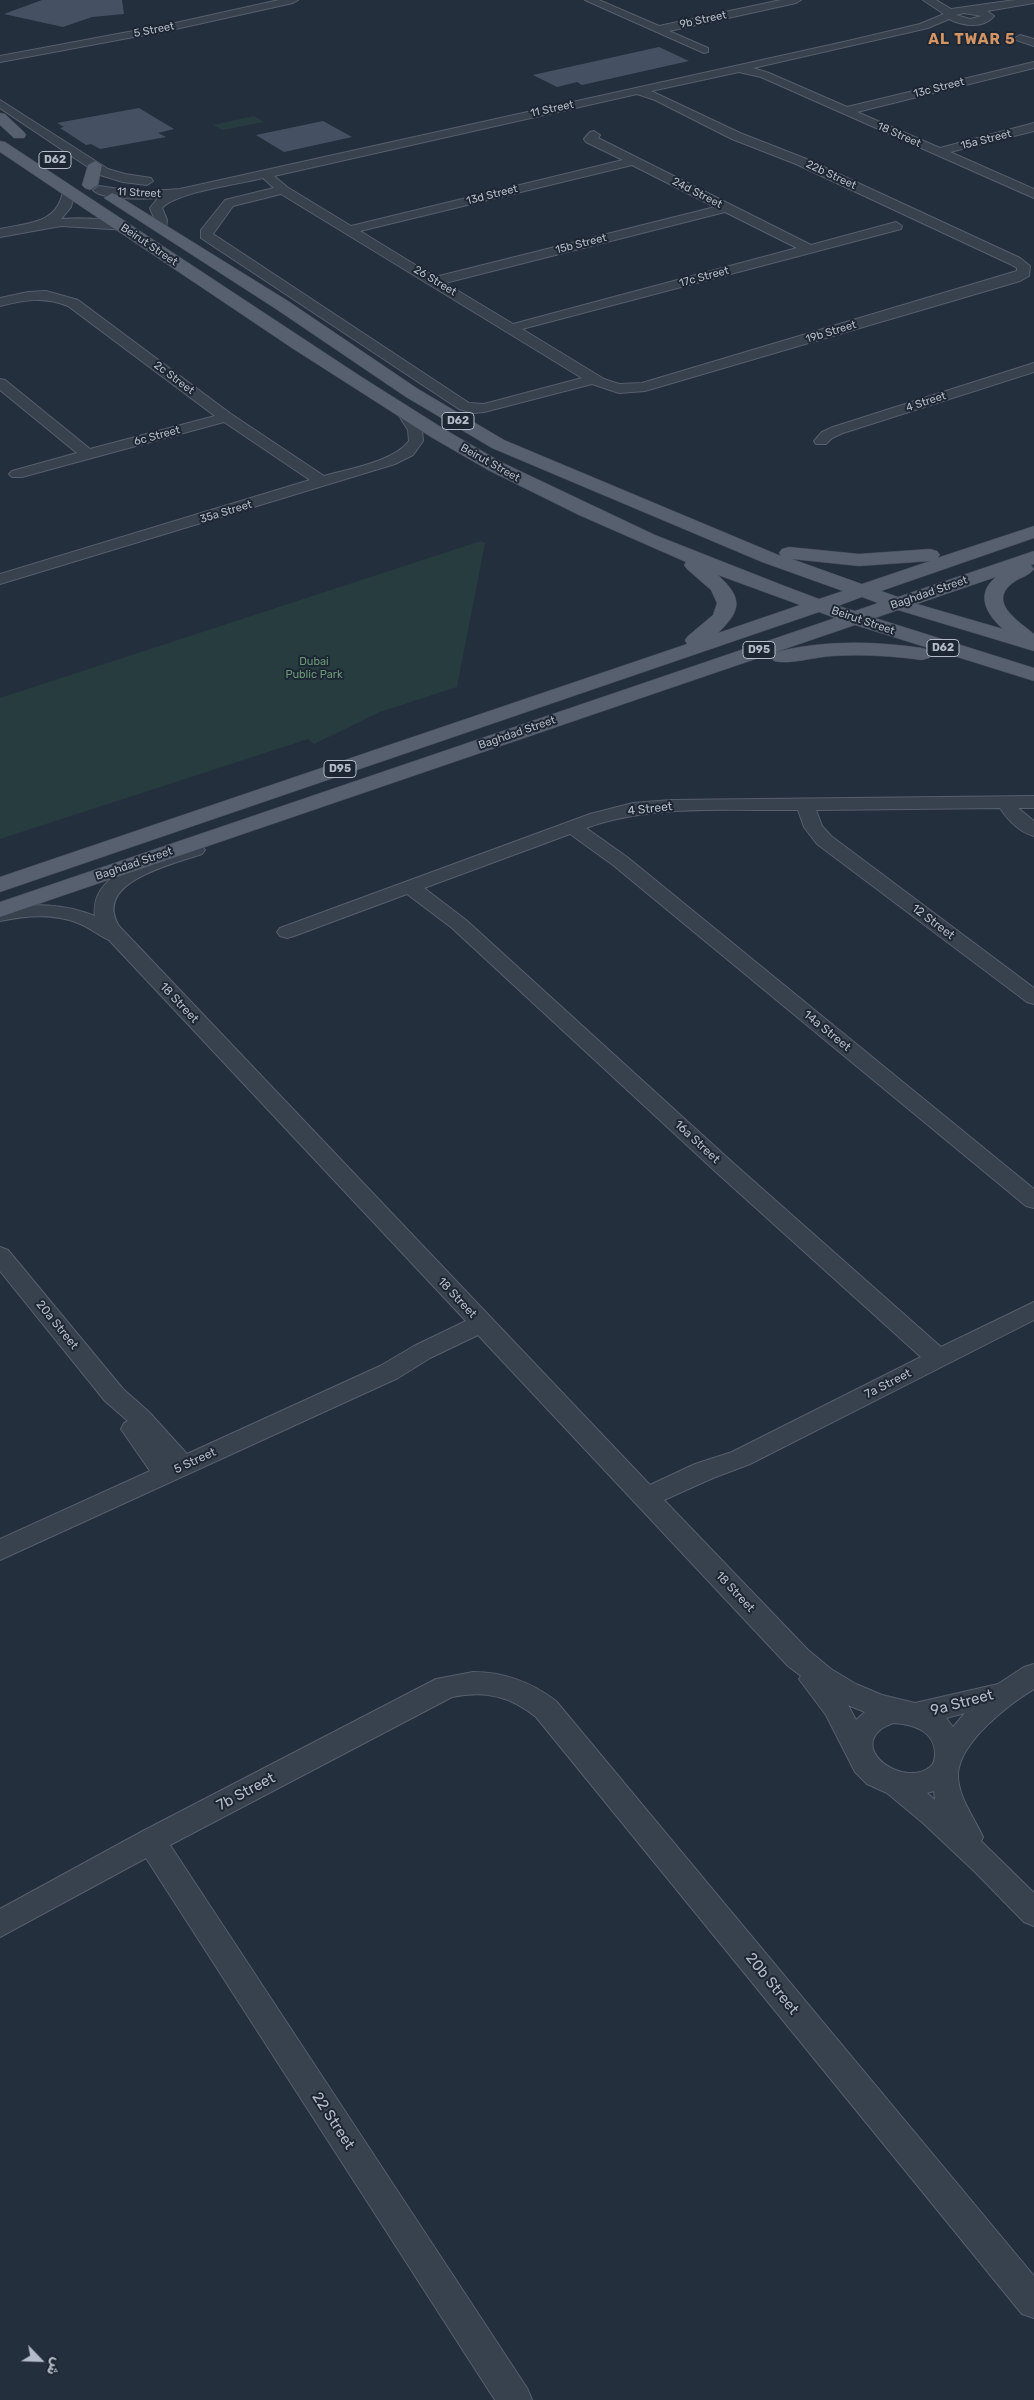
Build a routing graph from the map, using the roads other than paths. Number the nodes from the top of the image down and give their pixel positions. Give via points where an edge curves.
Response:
1 (292, 0) edge
2 (590, 0) edge
3 (796, 0) edge
4 (1034, 0) edge
5 (931, 1) edge
6 (732, 3) dead end
7 (1010, 6) junction
8 (748, 10) junction
9 (973, 10) junction
10 (950, 14) junction
11 (988, 16) junction
12 (965, 21) junction
13 (924, 26) junction
14 (658, 30) junction
15 (1020, 38) dead end
16 (1034, 43) edge
17 (75, 45) junction
18 (704, 50) dead end
19 (1, 65) edge
20 (750, 65) junction
21 (1034, 65) edge
22 (738, 67) junction
23 (765, 75) junction
24 (641, 89) junction
25 (0, 103) edge
26 (844, 111) junction
27 (0, 117) edge
28 (0, 125) edge
29 (1034, 127) edge
30 (19, 135) junction
31 (594, 136) dead end
32 (0, 144) edge
33 (35, 146) dead end
34 (938, 152) junction
35 (634, 161) junction
36 (95, 166) junction
37 (74, 174) dead end
38 (258, 175) junction
39 (211, 186) junction
40 (95, 188) junction
41 (279, 188) junction
42 (69, 191) junction
43 (1031, 191) edge
44 (180, 193) junction
45 (726, 208) junction
46 (44, 223) junction
47 (896, 226) dead end
48 (123, 227) junction
49 (160, 228) junction
50 (349, 230) junction
51 (0, 233) edge
52 (809, 249) junction
53 (1002, 255) junction
54 (1029, 271) edge
55 (435, 281) junction
56 (1004, 281) junction
57 (0, 302) edge
58 (512, 328) junction
59 (330, 364) junction
60 (300, 365) dead end
61 (1034, 367) edge
62 (595, 379) junction
63 (0, 383) edge
64 (658, 384) joint
65 (405, 414) junction
66 (226, 417) junction
67 (821, 441) dead end
68 (88, 455) junction
69 (17, 474) dead end
70 (523, 481) junction
71 (315, 484) junction
72 (1034, 532) edge
73 (711, 535) junction
74 (979, 550) junction
75 (677, 552) junction
76 (1034, 557) edge
77 (1034, 566) edge
78 (4, 575) edge
79 (860, 591) junction
80 (840, 598) junction
81 (898, 604) junction
82 (817, 605) junction
83 (878, 610) junction
84 (853, 619) junction
85 (1034, 644) edge
86 (679, 652) junction
87 (1034, 659) edge
88 (1034, 677) edge
89 (666, 682) junction
90 (1020, 802) edge
91 (796, 804) junction
92 (256, 822) junction
93 (1034, 823) edge
94 (577, 825) junction
95 (1034, 830) edge
96 (0, 885) edge
97 (416, 885) junction
98 (0, 910) edge
99 (0, 916) edge
100 (288, 932) dead end
101 (117, 937) junction
102 (1034, 998) edge
103 (1034, 1201) edge
104 (3, 1262) edge
105 (1034, 1310) edge
106 (487, 1329) junction
107 (938, 1358) junction
108 (174, 1470) junction
109 (651, 1503) junction
110 (0, 1550) edge
111 (798, 1658) junction
112 (1034, 1675) edge
113 (498, 1683) joint
114 (1007, 1691) junction
115 (910, 1713) junction
116 (859, 1754) junction
117 (947, 1762) junction
118 (897, 1785) junction
119 (151, 1841) junction
120 (990, 1866) junction
121 (1034, 1913) edge
122 (0, 1924) edge
123 (1034, 2302) edge
124 (515, 2400) edge

1 - 17 street, 5 Street
2 - 14 street
3 - 8 street, 9b Street
4 - 7 street
5 - 9 street
5 - 10 street
6 - 8 street, 9b Street
7 - 9 street
7 - 11 street
8 - 14 street, 9b Street
9 - 10 street, 11 Street via 958,10
9 - 11 street
10 - 12 street
10 - 13 street, 11 Street
11 - 12 street, 11 Street via 978,21
12 - 13 street, 11 Street
13 - 20 street, 11 Street
14 - 18 street
15 - 16 street
17 - 19 street, 5 Street via 14,57
17 - 19 street via 72,52 63,56
20 - 22 street, 11 Street
20 - 23 street, 18 Street
21 - 26 street, 13c Street
22 - 23 street, 18 Street
22 - 24 street, 11 Street
23 - 26 street, 18 Street
24 - 38 street, 11 Street
24 - 53 street, 22b Street via 728,132 800,161
25 - 36 street
26 - 34 street, 18 Street
27 - 30 main road, D62
28 - 30 main road, D62
29 - 34 street, 15a Street
30 - 33 main road, D62
31 - 35 street, 24d Street via 590,139
32 - 42 main road, Beirut Street / D62
34 - 43 street, 18 Street
35 - 45 street, 24d Street
35 - 50 street, 13d Street
36 - 39 street via 107,174 129,180
36 - 40 main road
37 - 40 main road, Beirut Street / D62
38 - 39 street, 11 Street
38 - 41 street, 26 Street
39 - 44 street, 11 Street
40 - 44 street, 11 Street via 139,196
40 - 49 main road, Beirut Street / D62
41 - 50 street, 26 Street
41 - 62 street via 229,204 206,230 206,235 464,406 484,408
42 - 46 street via 64,212
42 - 48 main road, Beirut Street / D62
44 - 49 street, 11 Street via 163,200 156,208 161,220
45 - 52 street, 24d Street
45 - 55 street, 15b Street
46 - 48 street via 81,221
46 - 51 street
47 - 52 street, 17c Street
48 - 59 main road, Beirut Street / D62
49 - 73 main road, Beirut Street / D62 via 477,432
50 - 55 street, 26 Street
52 - 58 street, 17c Street
53 - 54 street, 22b Street
53 - 56 street, 22b Street via 1018,269 1016,275
54 - 56 street, 22b Street
55 - 58 street, 26 Street
56 - 64 street, 19b Street
57 - 66 street, 2c Street via 31,295 57,296 74,303
58 - 62 street, 26 Street
59 - 60 main road
59 - 65 main road, Beirut Street / D62
61 - 67 street, 4 Street via 838,430 827,434
62 - 64 street, 26 Street via 626,390
63 - 68 street
65 - 70 main road, Beirut Street / D62
65 - 71 street, 35a Street via 417,436 414,447 408,452 390,461
66 - 68 street, 6c Street
66 - 71 street, 2c Street via 290,462
68 - 69 street, 6c Street
70 - 75 main road, Beirut Street / D62
70 - 80 main road via 569,494 707,551
71 - 78 street, 35a Street
72 - 74 main road, Baghdad Street / D95
73 - 74 main road via 796,554 846,560 892,560
73 - 79 main road, Beirut Street / D62
74 - 79 main road, Baghdad Street / D95
75 - 82 main road, Beirut Street / D62
75 - 86 main road via 718,584 728,603 718,624
76 - 81 main road, Baghdad Street / D95
77 - 85 main road via 1005,580 998,586 992,600 999,617
79 - 80 main road, Baghdad Street / D95
79 - 81 main road, Beirut Street / D62
80 - 81 main road
80 - 82 main road, Baghdad Street / D95
81 - 83 main road, Baghdad Street / D95
81 - 85 main road, Beirut Street / D62
82 - 83 main road
82 - 84 main road, Beirut Street / D62
82 - 86 main road, Baghdad Street / D95
83 - 84 main road, Baghdad Street / D95
83 - 87 main road
84 - 88 main road, Beirut Street / D62
84 - 89 main road, Baghdad Street / D95
86 - 96 main road, Baghdad Street / D95
88 - 89 main road via 934,656 858,649 808,652 708,679
89 - 92 main road, Baghdad Street / D95
90 - 91 street, 4 Street
90 - 93 street
90 - 95 street via 1015,816
91 - 94 street, 4 Street via 652,807 614,813
91 - 102 street, 12 Street via 802,828
92 - 98 main road, Baghdad Street / D95
92 - 101 street, 18 Street via 230,838 138,870 117,882 106,897 104,914
94 - 97 street, 4 Street
94 - 103 street, 14a Street
97 - 100 street, 4 Street
97 - 107 street, 16a Street
99 - 101 street, 18 Street via 30,910 69,913 91,920
101 - 106 street, 18 Street
104 - 108 street, 20a Street via 114,1395 129,1422
105 - 107 street, 7a Street
106 - 108 street, 5 Street
106 - 109 street, 18 Street
107 - 109 street, 7a Street via 741,1458 710,1479
108 - 110 street, 5 Street
109 - 111 street, 18 Street
111 - 115 street, 18 Street via 815,1673 856,1697
111 - 116 street, 18 Street via 836,1708
112 - 114 street, 9a Street
113 - 119 street, 7b Street via 480,1681 446,1687
113 - 123 street, 20b Street via 524,1693 546,1709
114 - 115 street, 9a Street via 963,1704
114 - 117 street, 9a Street via 974,1719
115 - 116 street via 890,1712 868,1723 858,1742
115 - 117 street via 930,1721 941,1730 948,1741
116 - 118 street via 875,1776
117 - 118 street via 936,1779 911,1786
117 - 120 street via 946,1787 957,1820
118 - 120 street
119 - 122 street, 7b Street
119 - 124 street, 22 Street
120 - 121 street

